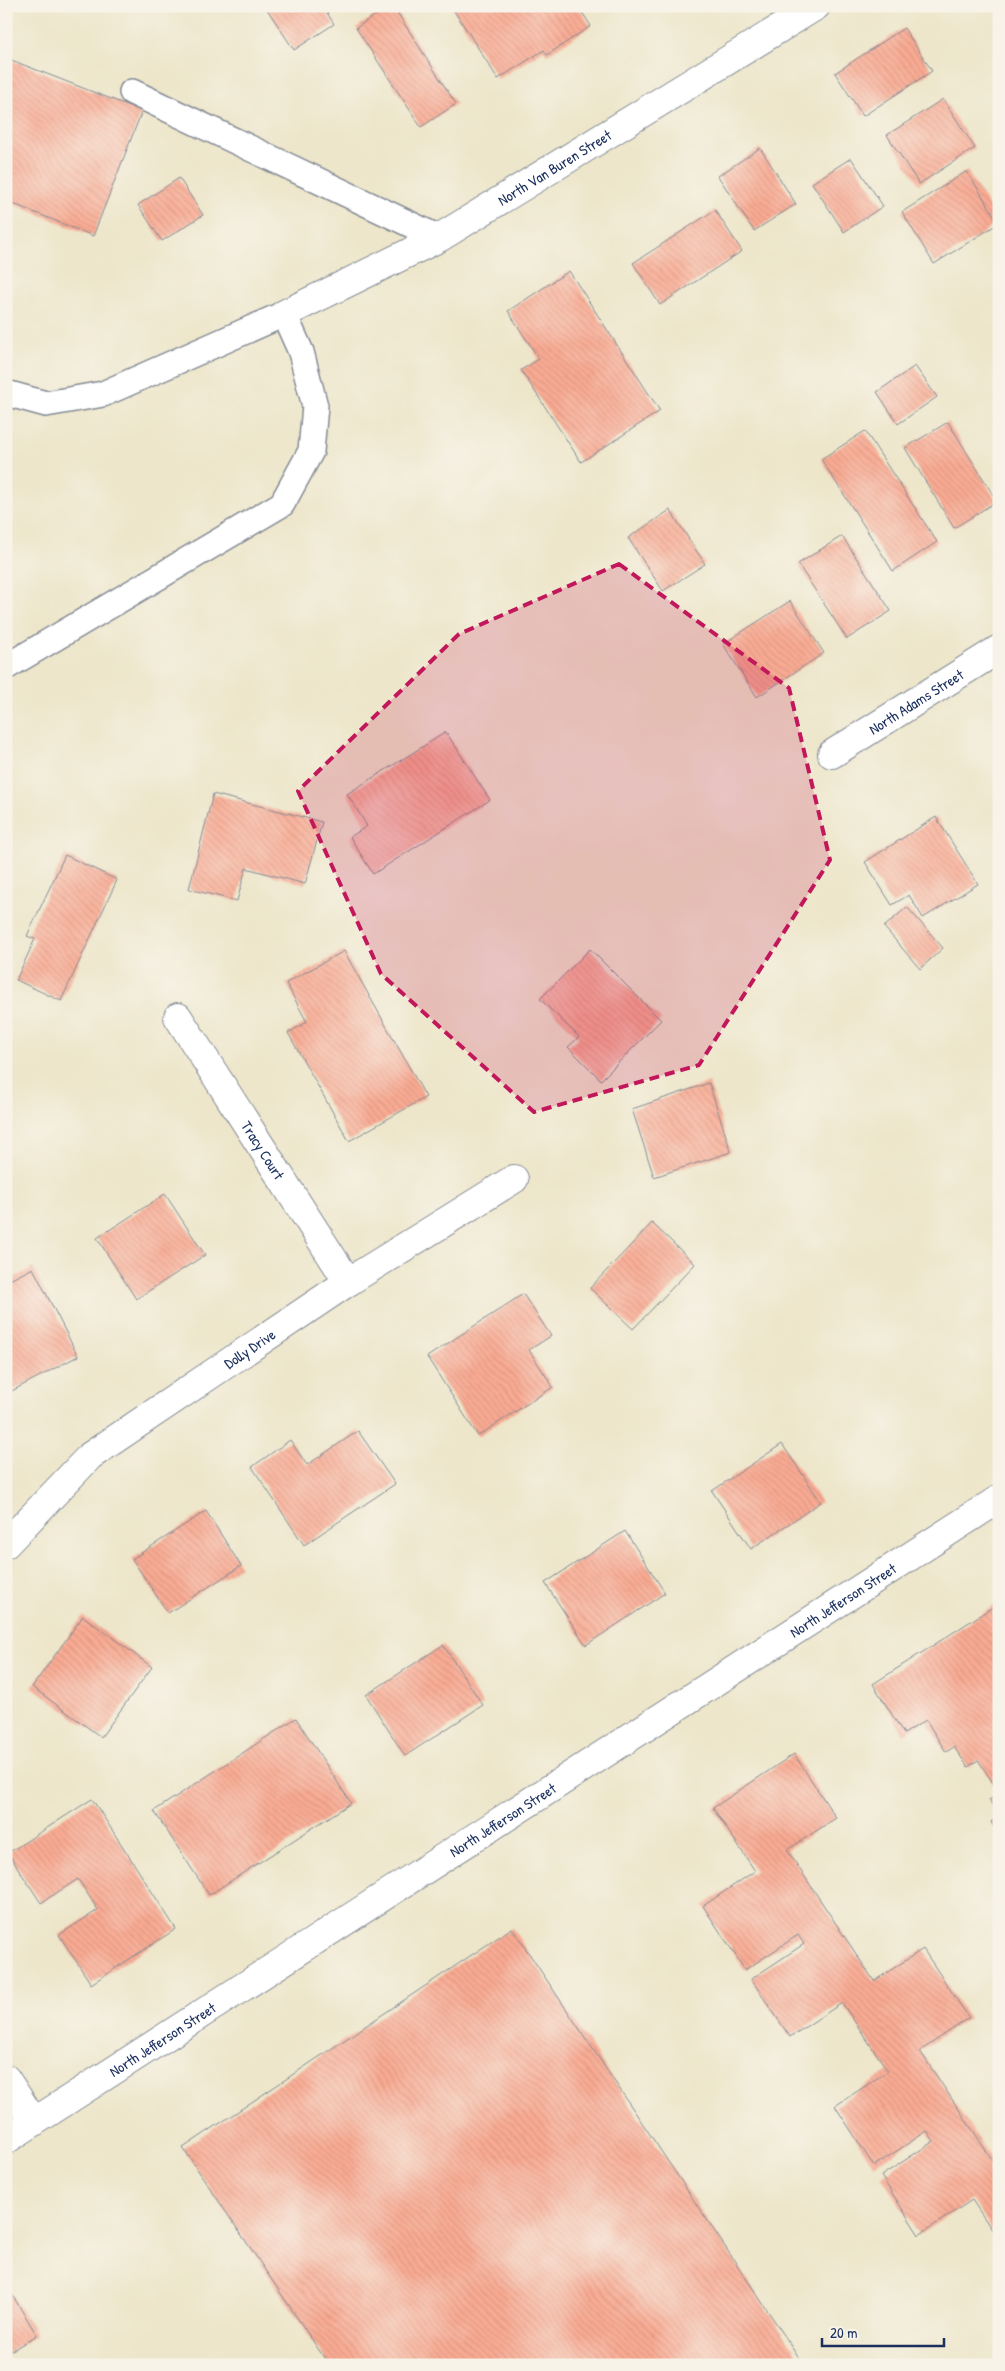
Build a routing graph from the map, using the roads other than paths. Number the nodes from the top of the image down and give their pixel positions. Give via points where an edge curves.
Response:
1 (816, 6) edge
2 (132, 92) dead end
3 (439, 238) junction
4 (284, 314) junction
5 (6, 393) edge
6 (999, 649) edge
7 (6, 666) edge
8 (832, 754) dead end
9 (178, 1018) dead end
10 (514, 1179) dead end
11 (348, 1282) junction
12 (999, 1498) edge
13 (6, 1544) edge
14 (6, 2079) edge
15 (34, 2122) junction
16 (6, 2140) edge

1 - 3 street, North Van Buren Street
2 - 3 lane
3 - 4 street, North Van Buren Street
4 - 5 lane via 103,394 46,404
4 - 7 lane via 301,352 315,406 311,451 282,504
6 - 8 street, North Adams Street
9 - 11 street, Tracy Court
10 - 11 street, Dolly Drive
11 - 13 street, Dolly Drive via 90,1456
12 - 15 street, North Jefferson Street
14 - 15 street
15 - 16 street, North Jefferson Street

